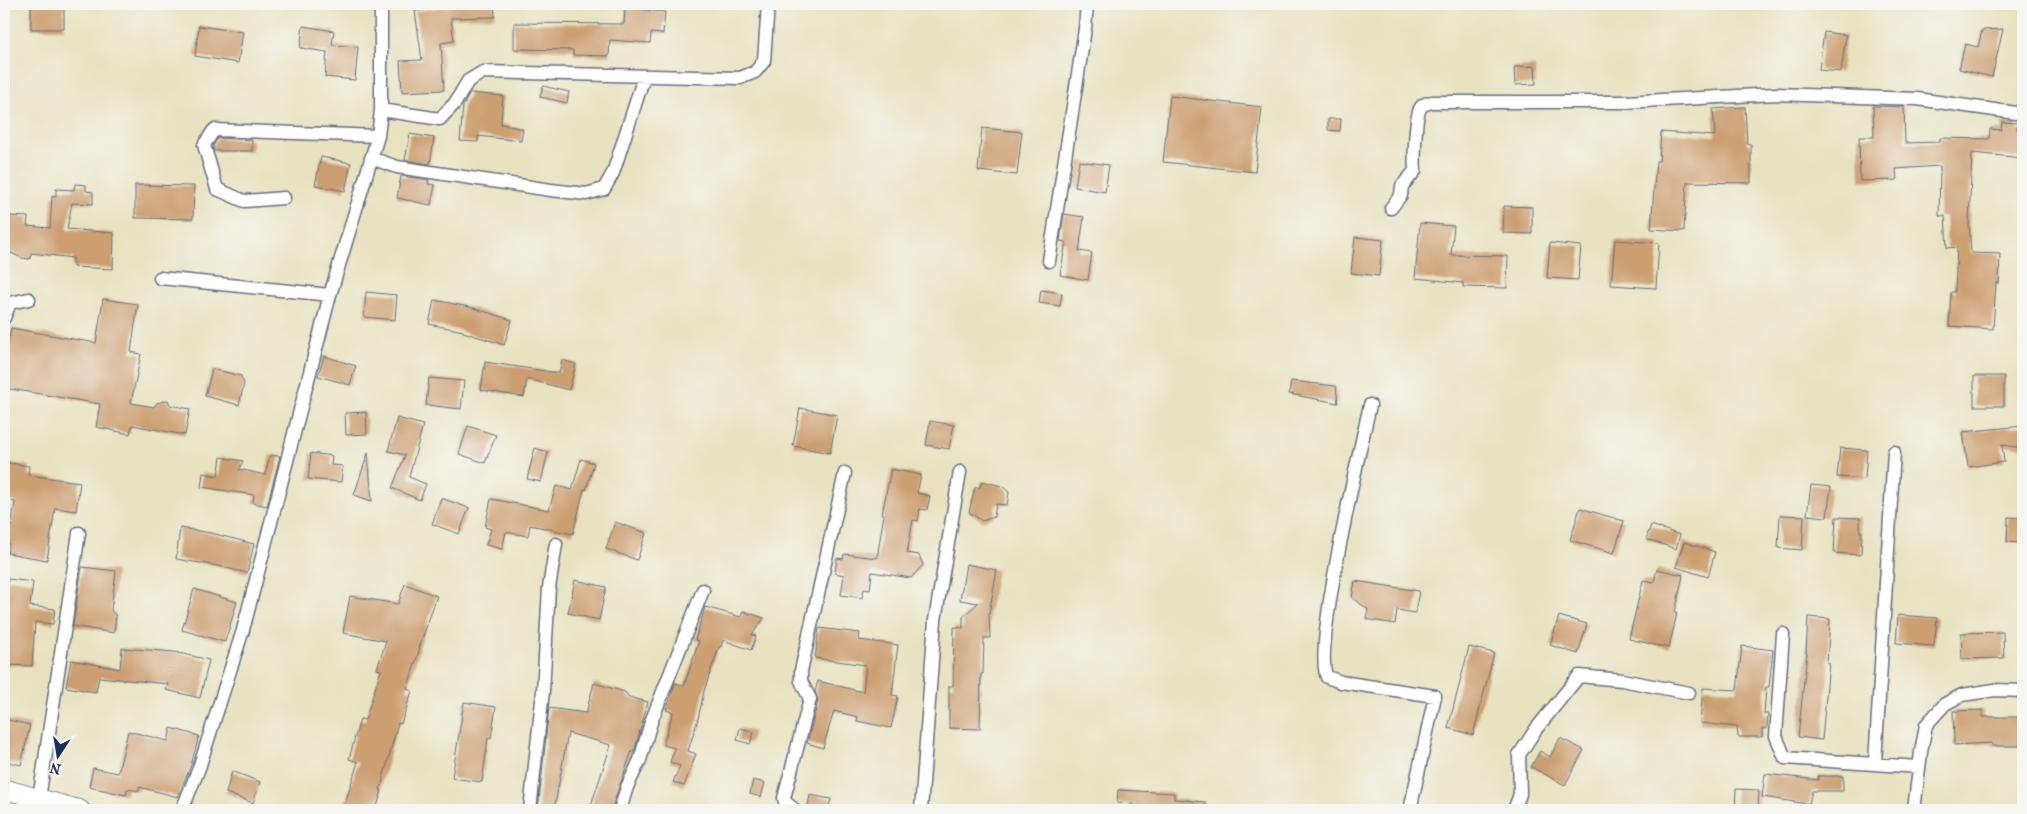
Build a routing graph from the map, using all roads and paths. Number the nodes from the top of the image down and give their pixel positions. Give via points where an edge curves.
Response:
1 (381, 4) edge
2 (768, 4) edge
3 (1087, 4) edge
4 (644, 76) junction
5 (382, 110) junction
6 (2023, 114) edge
7 (378, 136) junction
8 (371, 158) junction
9 (284, 198) dead end
10 (1391, 208) dead end
11 (1049, 261) dead end
12 (160, 278) dead end
13 (330, 295) junction
14 (29, 299) dead end
15 (4, 318) edge
16 (1370, 405) dead end
17 (1894, 452) dead end
18 (960, 472) dead end
19 (845, 473) dead end
20 (79, 534) dead end
21 (556, 544) dead end
22 (703, 590) dead end
23 (1783, 634) dead end
24 (2023, 691) edge
25 (1689, 693) dead end
26 (1875, 763) junction
27 (1918, 768) junction
28 (4, 789) edge
29 (39, 800) junction
30 (80, 810) edge
31 (182, 810) edge
32 (530, 810) edge
33 (620, 810) edge
34 (794, 810) edge
35 (921, 810) edge
36 (1410, 810) edge
37 (1514, 810) edge
38 (1914, 810) edge

1 - 5 street
2 - 4 street via 764,61 755,72 740,78
3 - 11 street via 1086,29
4 - 5 street via 483,72 468,81 455,103 440,118
4 - 8 street via 613,173 604,189 586,194 551,190 397,167
5 - 7 street
6 - 10 street via 1917,99 1776,94 1625,102 1432,102 1420,110 1415,171 1402,186
7 - 8 street
7 - 9 street via 214,130 204,144 217,189 244,201
8 - 13 street
12 - 13 street
13 - 31 street via 243,630 199,768
14 - 15 street via 10,303
16 - 36 street via 1337,558 1323,653 1324,671 1327,677 1341,682 1435,696
17 - 26 street
18 - 35 street via 935,620
19 - 34 street via 801,671 801,681 810,699 784,798
20 - 29 street
21 - 32 street via 549,588 543,691
22 - 33 street
23 - 26 street via 1776,736 1785,758
24 - 27 street via 1994,690 1962,695 1945,704 1926,725
25 - 37 street via 1622,680 1579,676 1519,755 1520,794
26 - 27 street
27 - 38 street
28 - 29 main road
29 - 30 main road

